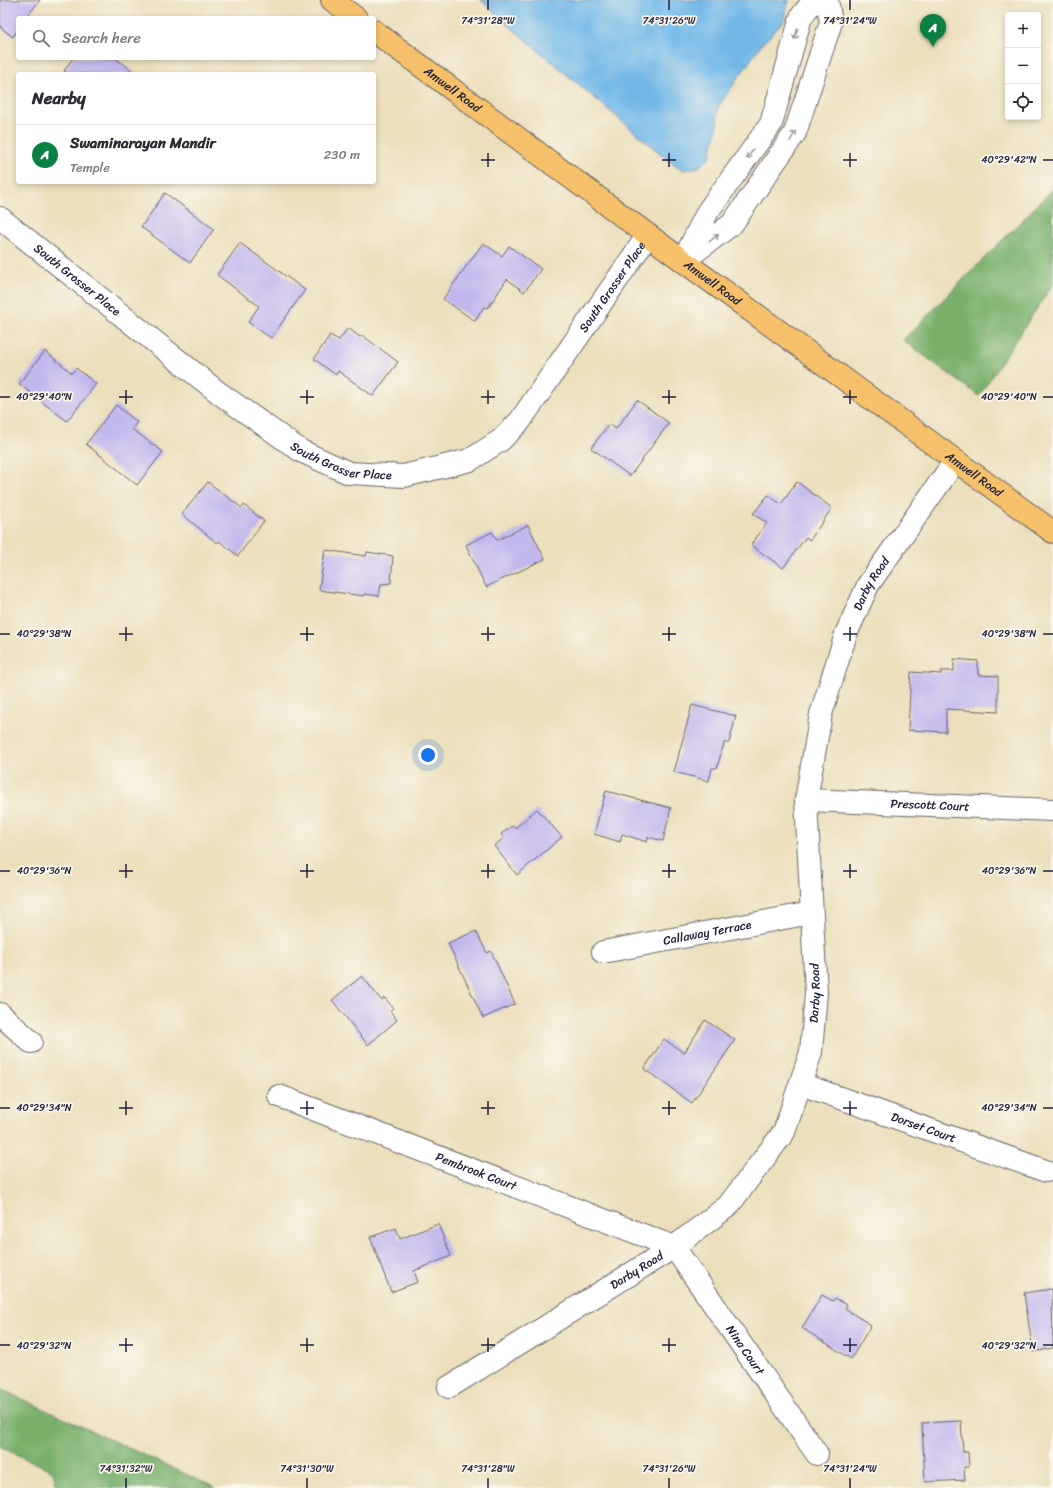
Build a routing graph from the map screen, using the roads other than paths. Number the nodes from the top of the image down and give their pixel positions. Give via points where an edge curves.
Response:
1 (332, 0) edge
2 (814, 0) edge
3 (827, 0) edge
4 (353, 16) edge
5 (376, 32) edge
6 (0, 218) edge
7 (648, 235) junction
8 (683, 261) junction
9 (955, 461) junction
10 (1053, 532) edge
11 (806, 800) junction
12 (1053, 810) edge
13 (811, 913) junction
14 (603, 952) dead end
15 (0, 1014) edge
16 (31, 1042) dead end
17 (801, 1084) junction
18 (279, 1096) dead end
19 (1046, 1172) dead end
20 (674, 1247) junction
21 (449, 1387) dead end
22 (817, 1454) dead end

1 - 4 main road
2 -> 8 street via 801,17 771,124 708,211
8 -> 3 street via 732,224 795,133 831,22
5 - 7 main road, Amwell Road
6 - 7 street, South Grosser Place via 219,393 302,451 349,473 404,476 470,460 502,440 520,421
7 - 8 main road, Amwell Road
8 - 9 main road, Amwell Road
9 - 10 main road, Amwell Road
9 - 11 street, Darby Road via 868,585 846,634 821,714
11 - 12 street, Prescott Court
11 - 13 street, Darby Road
13 - 14 street, Callaway Terrace
13 - 17 street, Darby Road via 816,993 811,1052
15 - 16 street
17 - 19 street, Dorset Court
17 - 20 street, Darby Road via 784,1132 728,1206
18 - 20 street, Pembrook Court
20 - 21 street, Darby Road
20 - 22 street, Nina Court

